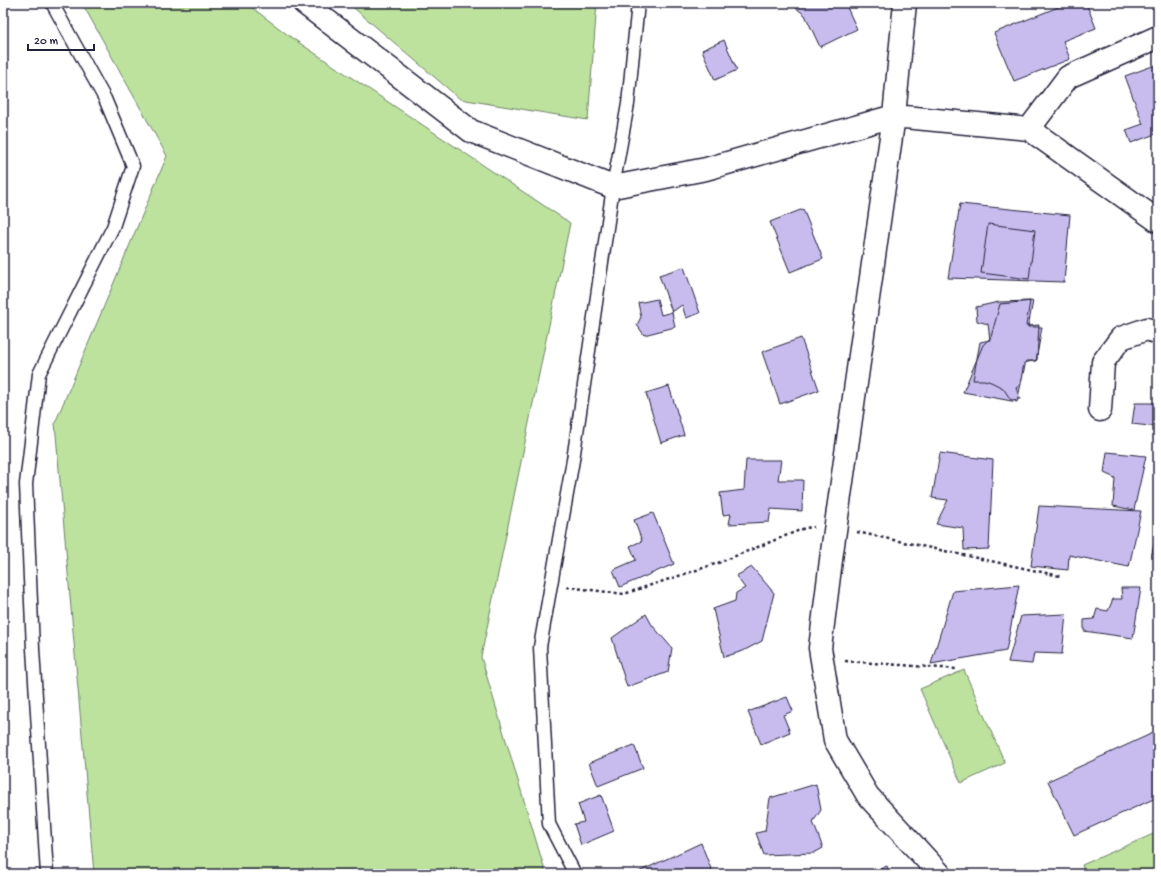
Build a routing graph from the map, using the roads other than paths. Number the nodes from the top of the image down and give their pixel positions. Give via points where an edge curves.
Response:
1 (52, 3) edge
2 (304, 3) edge
3 (638, 3) edge
4 (905, 3) edge
5 (1158, 37) edge
6 (894, 116) junction
7 (1029, 129) junction
8 (612, 187) junction
9 (1158, 221) edge
10 (1158, 333) edge
11 (1100, 410) dead end
12 (47, 874) edge
13 (575, 874) edge
14 (940, 874) edge

1 - 12 lane via 105,99 133,166 113,227 39,374 26,484
2 - 8 street via 471,131
3 - 8 lane via 628,104
4 - 6 street
5 - 7 street via 1068,77
6 - 7 street
6 - 8 street via 706,169
6 - 14 street via 820,648 835,740 868,796
7 - 9 street
8 - 13 lane via 573,460 540,647 549,824
10 - 11 street via 1147,329 1121,338 1103,362

